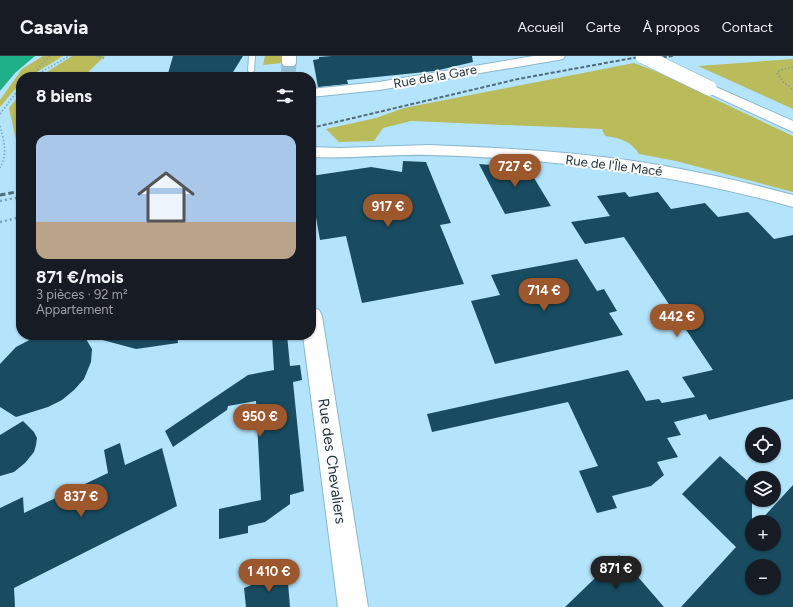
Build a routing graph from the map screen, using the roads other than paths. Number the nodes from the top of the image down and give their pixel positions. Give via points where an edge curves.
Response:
1 (252, 56) edge
2 (558, 56) edge
3 (643, 56) edge
4 (660, 56) edge
5 (251, 72) edge
6 (713, 85) junction
7 (316, 92) edge
8 (793, 117) edge
9 (793, 127) edge
10 (316, 152) edge
11 (793, 201) edge
12 (314, 340) edge
13 (353, 607) edge

1 - 5 lane
2 - 7 street, Rue de la Gare via 379,86
3 - 6 street, bridge
4 - 6 street
6 - 8 street
6 - 9 street
10 - 11 street, Rue de l'Île Macé via 428,150 588,160 701,178
12 - 13 street, Rue des Chevaliers

